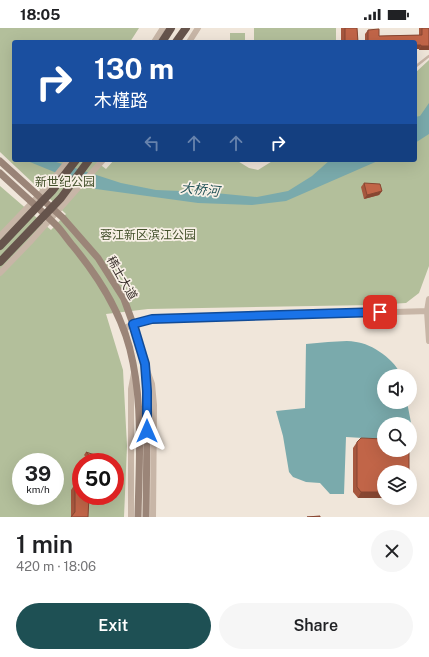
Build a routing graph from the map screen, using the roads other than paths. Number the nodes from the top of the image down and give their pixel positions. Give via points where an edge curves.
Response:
1 (163, 28) edge
2 (171, 28) edge
3 (186, 28) edge
4 (198, 28) edge
5 (155, 40) edge
6 (163, 40) edge
7 (177, 40) edge
8 (189, 40) edge
9 (429, 56) edge
10 (417, 65) edge
11 (0, 161) edge
12 (67, 162) edge
13 (74, 162) edge
14 (88, 162) edge
15 (101, 162) edge
16 (0, 173) edge
17 (0, 236) edge
18 (0, 246) edge
19 (0, 262) edge
20 (0, 273) edge
21 (429, 299) edge
22 (428, 311) edge
23 (133, 324) junction
24 (123, 329) junction
25 (429, 341) edge
26 (145, 365) junction
27 (135, 372) junction
28 (131, 517) edge
29 (138, 517) edge
30 (146, 517) edge
31 (153, 517) edge

1 - 5 street
2 - 6 highway
3 - 7 highway
4 - 8 street
9 - 10 lane
11 - 23 main road, 稀土大道 via 63,218 98,258 124,299
12 - 17 street
13 - 18 highway via 52,191
14 - 19 highway via 61,198
15 - 20 street
16 - 24 main road, 稀土大道 via 56,225 88,263 113,302
21 - 22 street
22 - 23 street via 152,319
22 - 25 street
23 - 24 street
23 - 26 main road, 稀土大道
24 - 27 main road, 稀土大道
26 - 30 main road, 稀土大道
26 - 31 street via 152,384 154,405
27 - 28 street via 131,389
27 - 29 main road, 稀土大道 via 139,431

